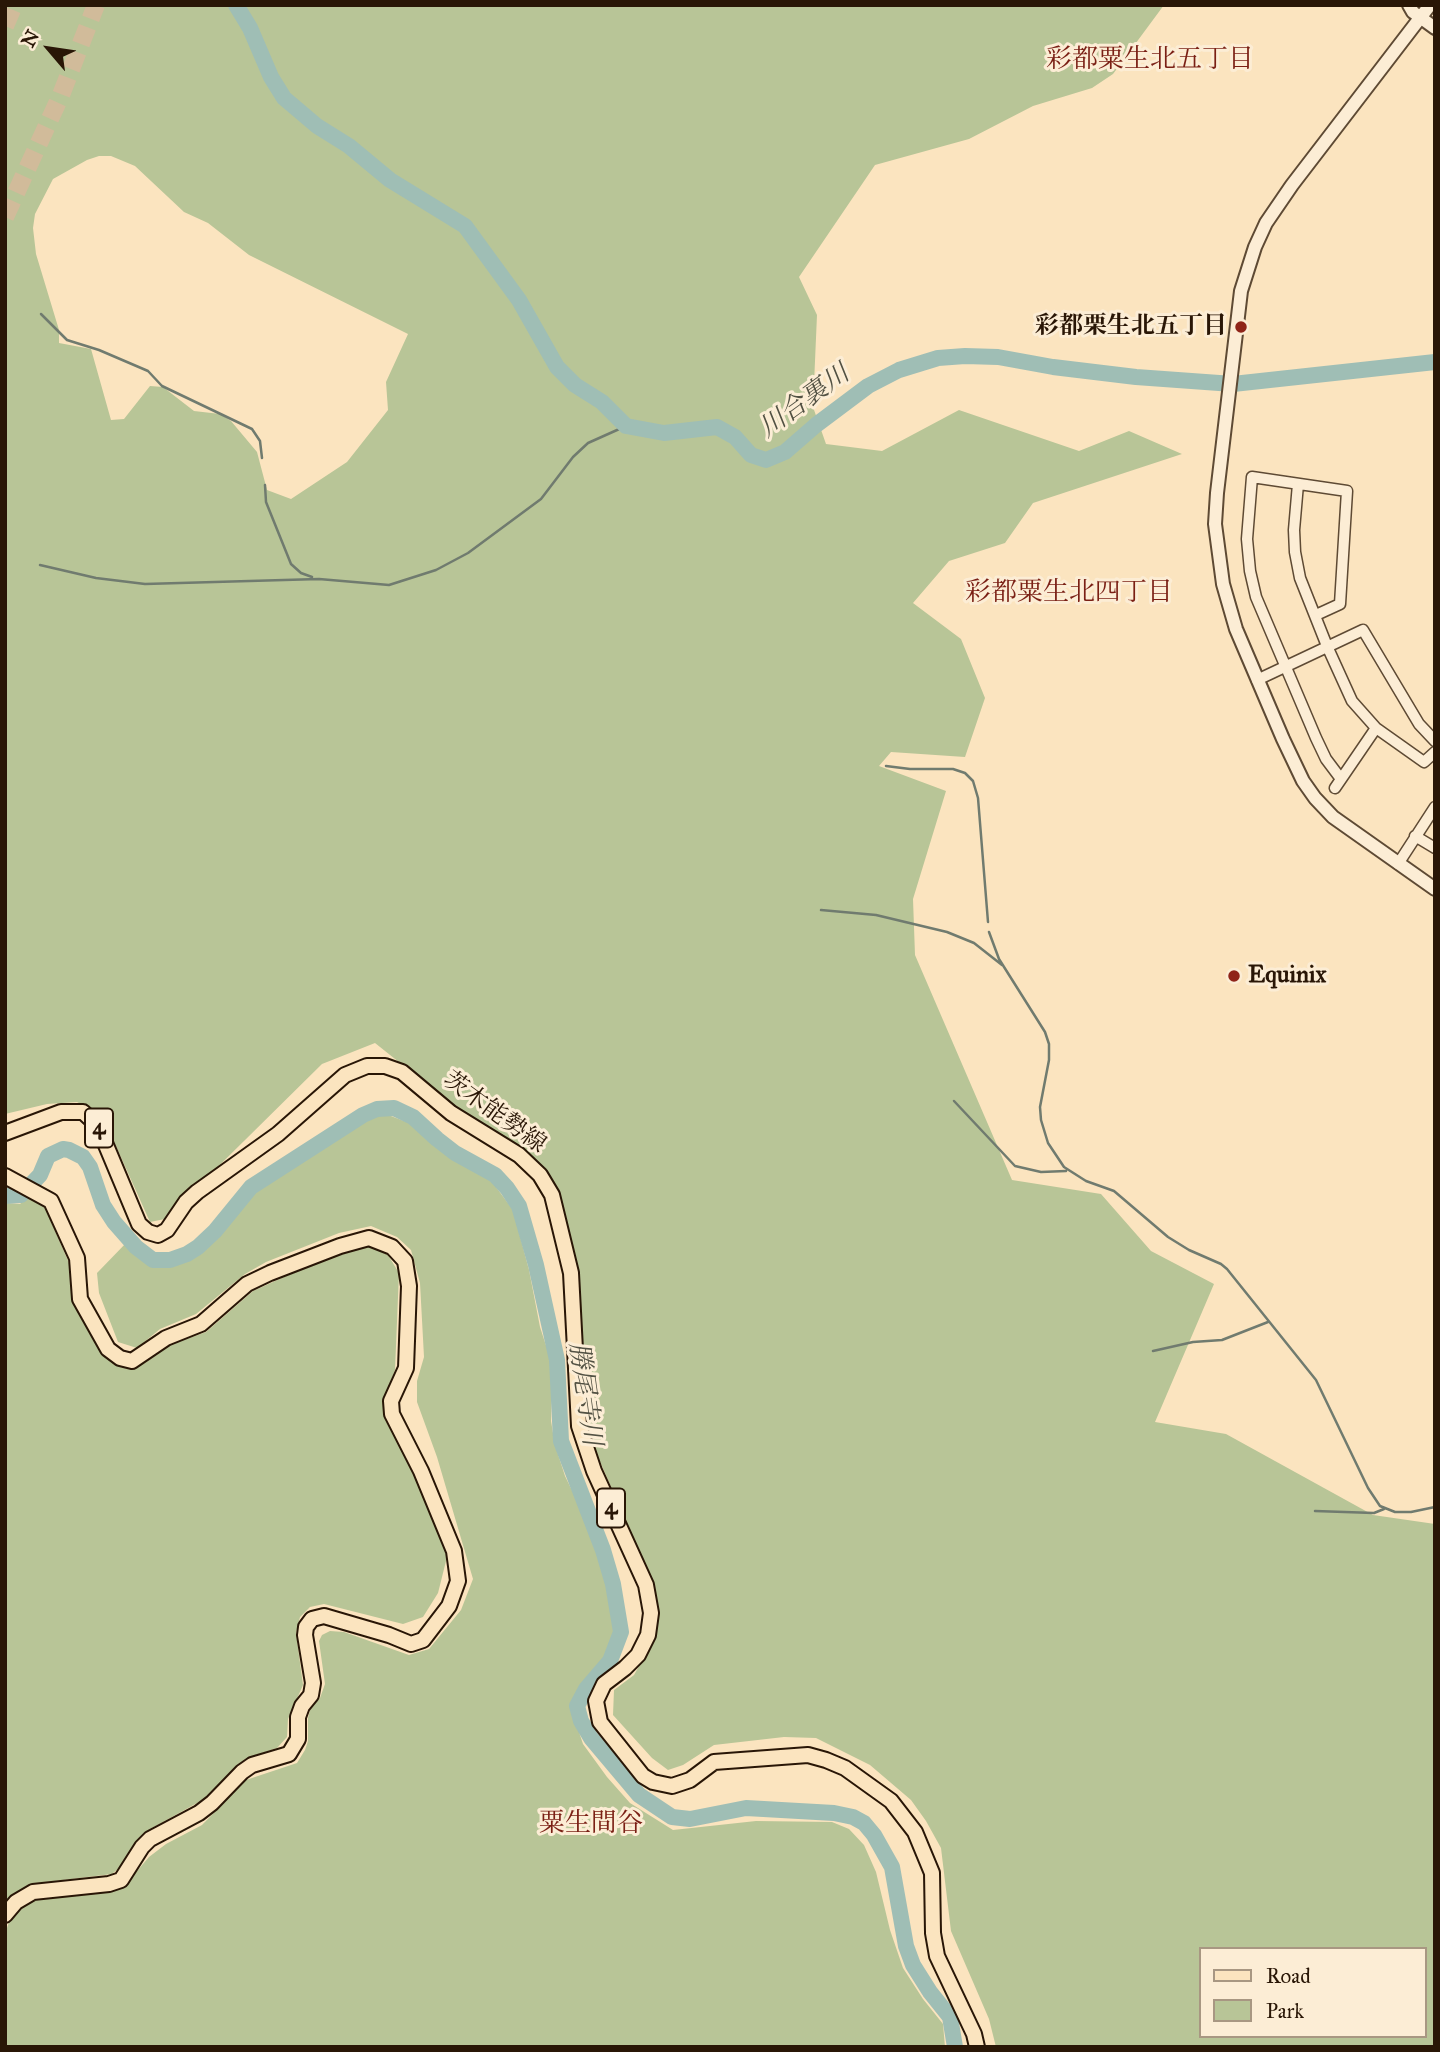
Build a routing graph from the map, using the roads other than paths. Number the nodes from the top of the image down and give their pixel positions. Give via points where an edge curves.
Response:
1 (1409, 5) edge
2 (1430, 5) edge
3 (1420, 17) junction
4 (1435, 28) edge
5 (1298, 484) junction
6 (1316, 615) junction
7 (1327, 646) junction
8 (1285, 665) junction
9 (1258, 680) junction
10 (1376, 728) junction
11 (1435, 741) edge
12 (1435, 752) edge
13 (1435, 807) edge
14 (1415, 836) junction
15 (1435, 848) edge
16 (1398, 863) junction
17 (1435, 889) edge
18 (5, 1133) edge
19 (5, 1176) edge
20 (5, 1914) edge
21 (977, 2047) edge

1 - 3 street
2 - 3 street
3 - 4 street
3 - 9 street via 1266,223 1241,291 1215,524 1236,629
5 - 6 street via 1295,552
5 - 6 street via 1346,491 1340,604
5 - 8 street via 1252,477 1248,511 1250,571 1256,597
6 - 7 street
7 - 8 street
7 - 10 street via 1352,701
7 - 11 street via 1363,631 1419,724
8 - 9 street
8 - 10 street via 1338,783
9 - 16 street via 1293,761 1315,797 1352,832
10 - 12 street via 1424,762
13 - 14 street
14 - 15 street
14 - 16 street
16 - 17 street
18 - 21 main road, 茨木能勢線 / 4 via 61,1112 83,1112 98,1126 139,1224 158,1235 197,1192 278,1134 345,1075 367,1066 402,1072 451,1113 519,1155 552,1195 571,1273 579,1426 594,1471 646,1585 652,1613 638,1655 604,1684 596,1701 600,1722 643,1776 653,1782 672,1786 690,1780 714,1762 807,1755 845,1768 891,1801 915,1832 932,1874 937,1956
19 - 20 main road via 51,1201 77,1258 80,1299 108,1349 132,1361 166,1338 201,1324 247,1284 270,1273 369,1238 392,1247 405,1261 409,1286 406,1368 391,1401 392,1414 454,1551 458,1581 449,1606 423,1640 411,1644 324,1616 312,1619 305,1635 311,1695 298,1717 298,1739 289,1754 252,1765 199,1813 150,1839 121,1880 33,1892

